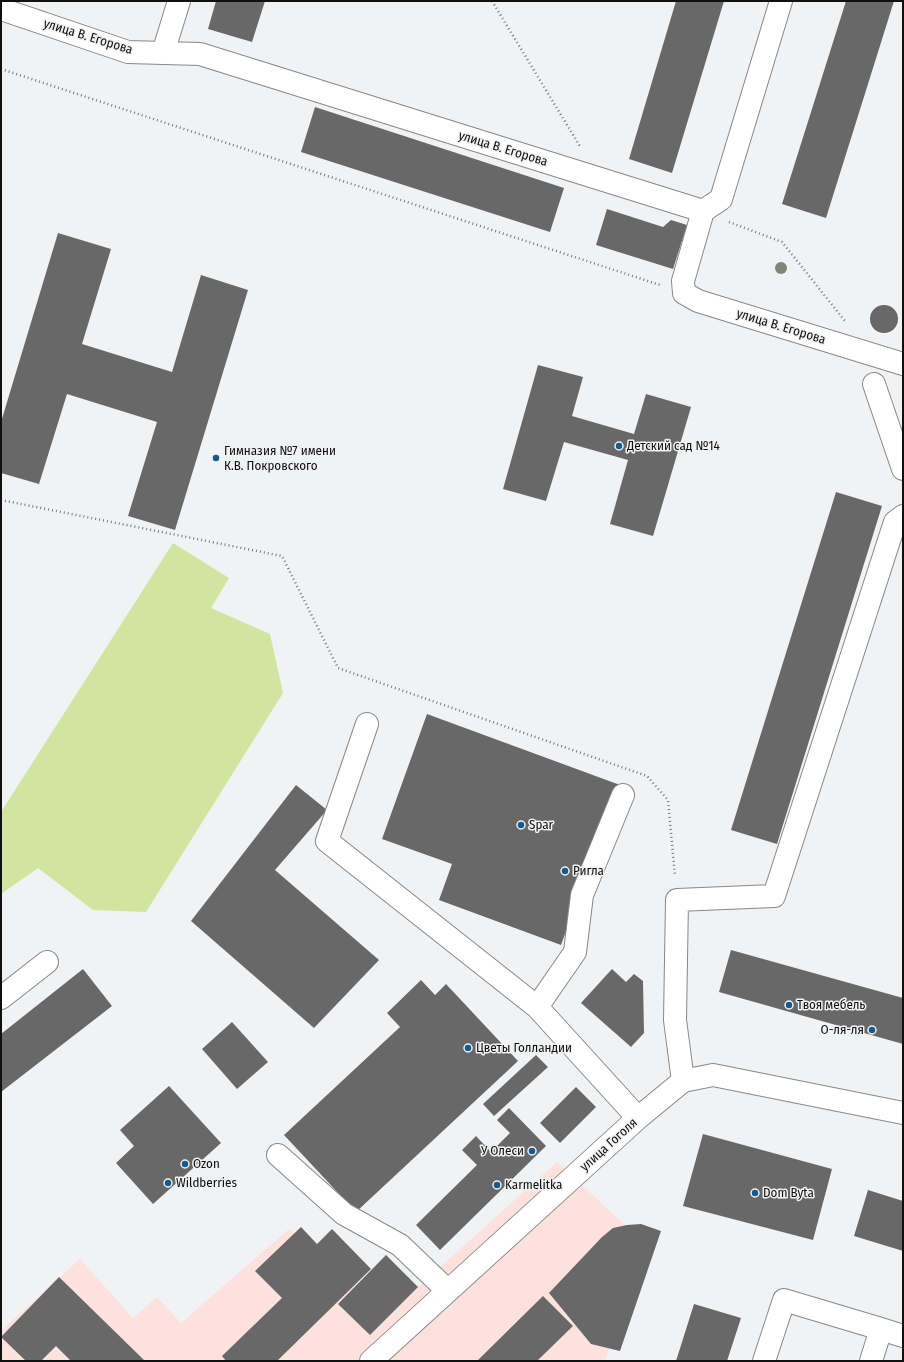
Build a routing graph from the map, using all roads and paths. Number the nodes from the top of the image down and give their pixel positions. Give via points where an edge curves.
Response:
1 (179, 1) edge
2 (492, 1) edge
3 (781, 1) edge
4 (1, 9) edge
5 (163, 54) junction
6 (1, 68) edge
7 (600, 180) junction
8 (702, 211) junction
9 (684, 293) junction
10 (845, 322) dead end
11 (903, 364) edge
12 (874, 384) dead end
13 (903, 469) edge
14 (1, 500) edge
15 (903, 516) edge
16 (367, 724) dead end
17 (623, 795) dead end
18 (677, 900) junction
19 (47, 962) dead end
20 (1, 998) edge
21 (536, 1007) junction
22 (683, 1081) junction
23 (903, 1114) edge
24 (638, 1118) junction
25 (278, 1155) dead end
26 (448, 1291) junction
27 (881, 1329) junction
28 (903, 1336) edge
29 (371, 1361) edge
30 (764, 1361) edge
31 (871, 1361) edge

1 - 5 street
2 - 7 path
3 - 8 street via 721,199
4 - 5 street, улица В. Егорова via 128,52
5 - 7 street, улица В. Егорова via 200,54
6 - 9 path
7 - 8 street, улица В. Егорова
8 - 9 street via 683,280
8 - 10 path via 782,242
9 - 11 street, улица В. Егорова via 698,301
12 - 13 street
14 - 18 path via 282,556 338,668 647,776 668,800
15 - 18 street via 895,522 774,896
16 - 21 street via 327,841
17 - 21 street via 582,895 575,952
18 - 22 street via 675,1020
19 - 20 street
21 - 24 street
22 - 23 street, улица Гоголя via 713,1075
22 - 24 street, улица Гоголя
24 - 26 street, улица Гоголя
25 - 26 street via 344,1214 400,1245
26 - 29 street, улица Гоголя
27 - 28 street
27 - 30 street via 784,1300
27 - 31 street

